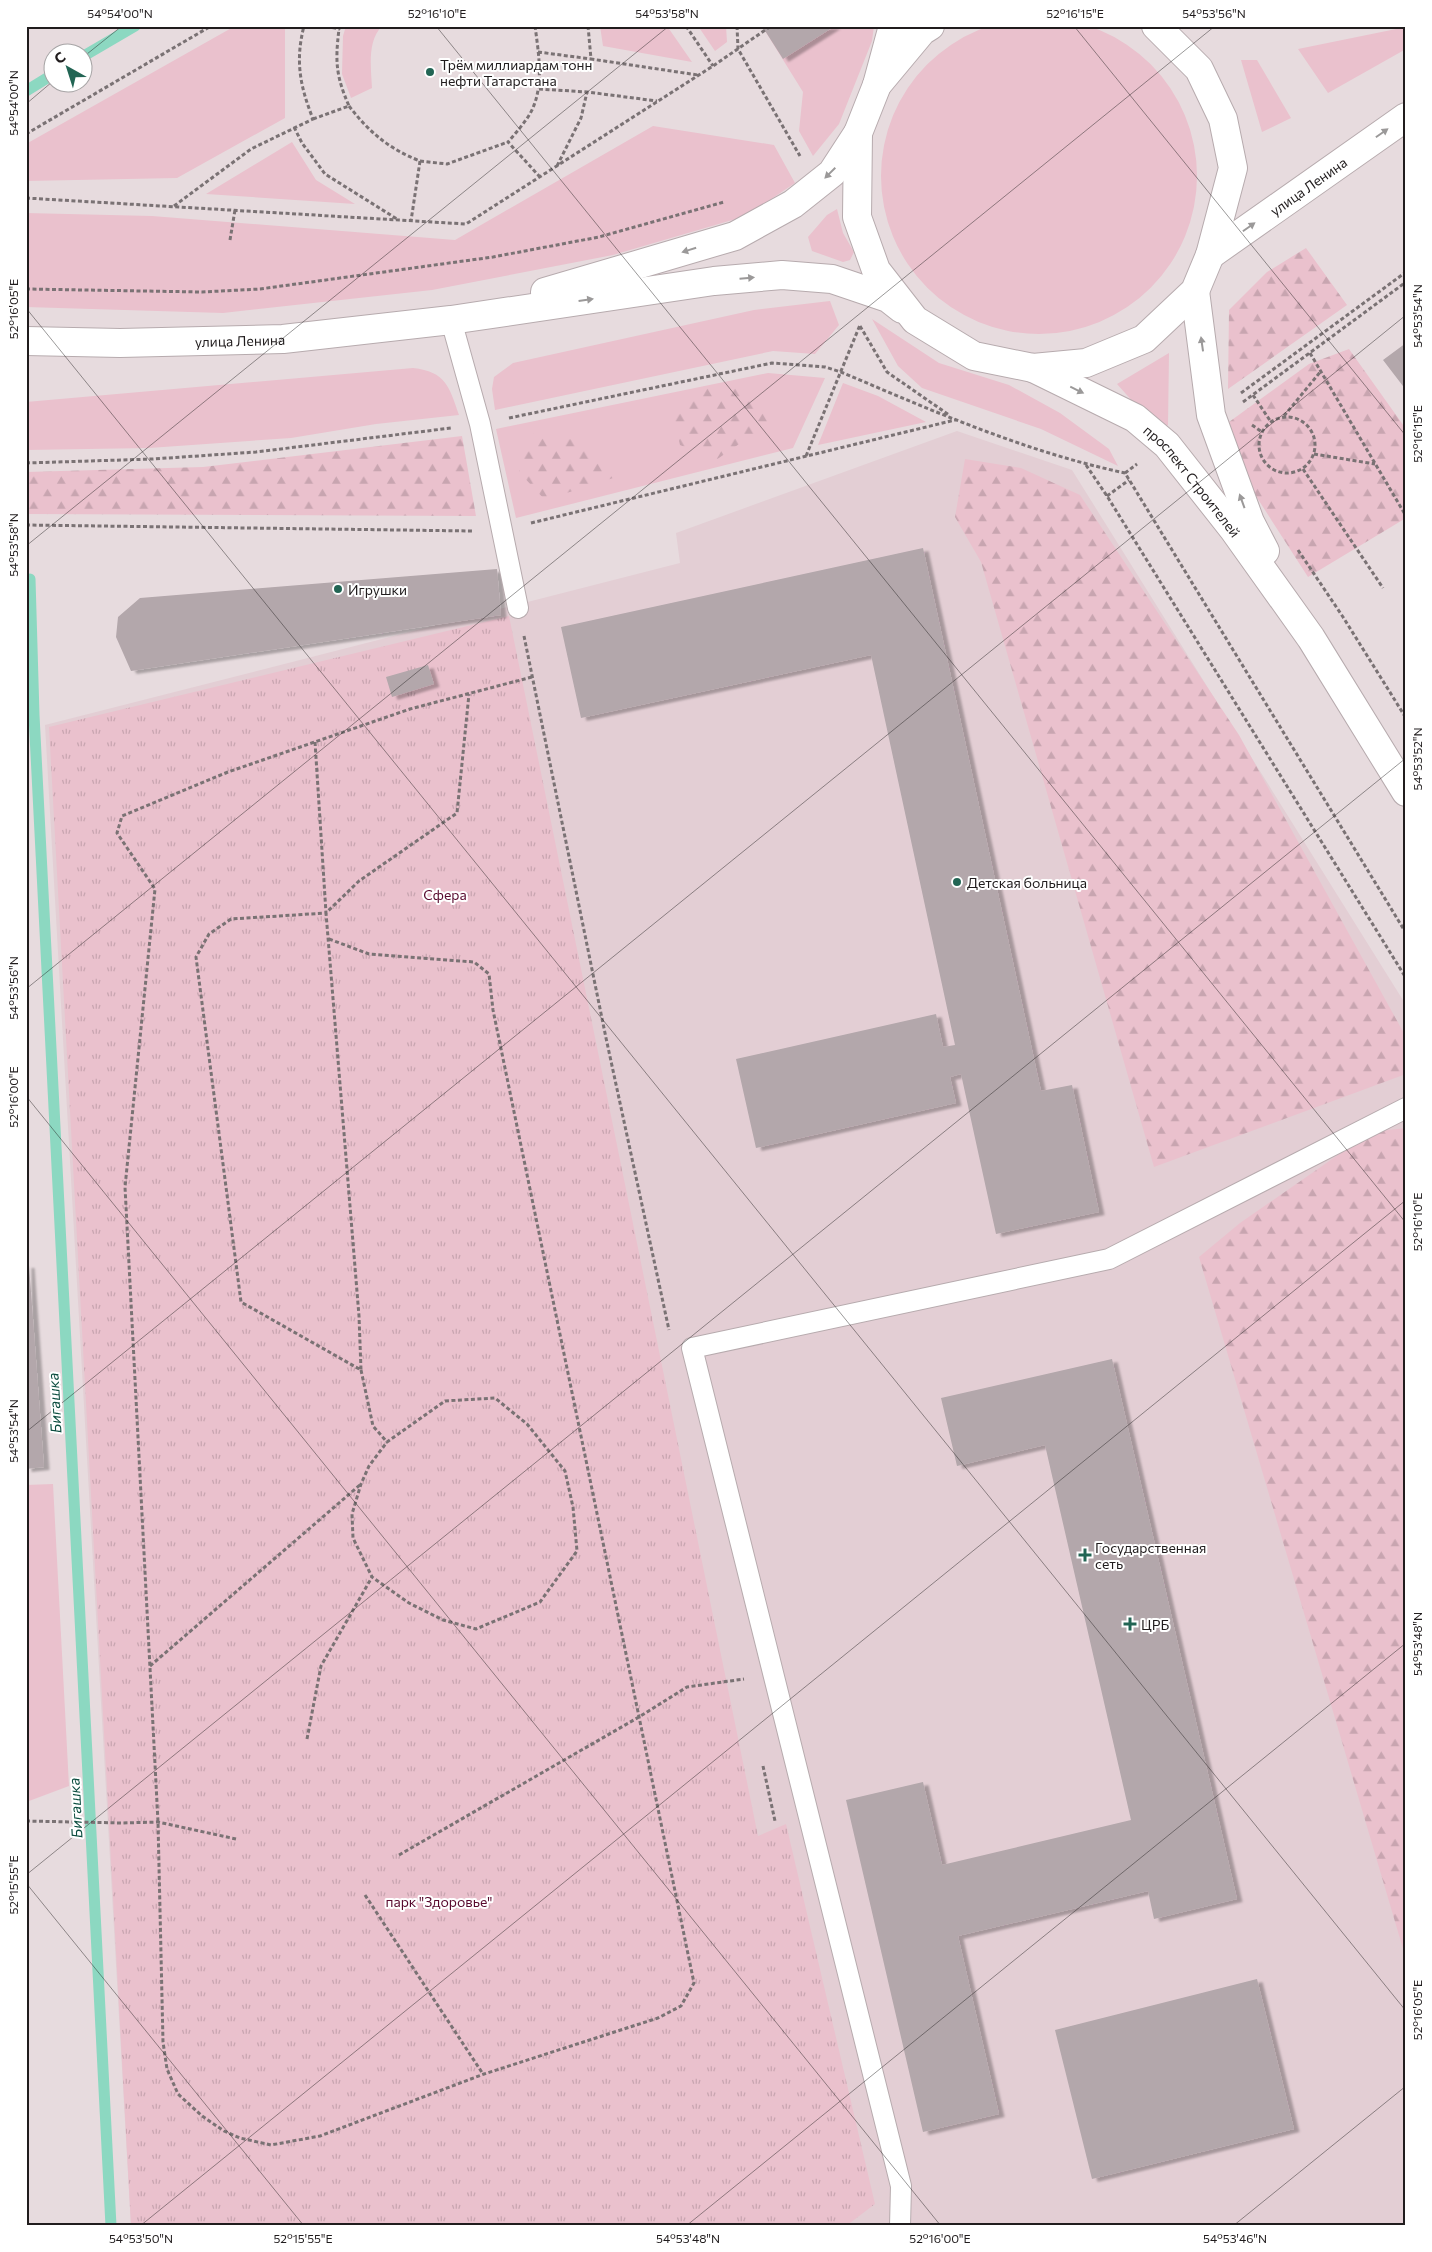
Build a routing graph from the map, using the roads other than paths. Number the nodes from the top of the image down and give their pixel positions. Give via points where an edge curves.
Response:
1 (894, 26) edge
2 (930, 26) edge
3 (1156, 26) edge
4 (877, 85) junction
5 (1406, 117) edge
6 (858, 133) junction
7 (1210, 255) junction
8 (1195, 291) junction
9 (452, 320) junction
10 (915, 320) junction
11 (26, 342) edge
12 (1033, 368) junction
13 (518, 608) road end
14 (1311, 638) junction
15 (1406, 792) edge
16 (1406, 1108) edge
17 (900, 2226) edge

1 - 4 main road
2 - 4 main road via 922,31
3 - 7 main road via 1199,69 1223,119 1233,168
4 - 6 main road
7 -> 5 main road, улица Ленина
6 -> 9 main road via 832,173 793,204 735,236
6 - 10 main road via 856,217 876,270
7 - 8 main road
8 - 12 main road via 1144,339 1086,363
14 -> 8 main road, проспект Строителей via 1250,522 1211,415
9 -> 10 main road via 714,281 782,275 832,280 888,298
9 - 11 main road, улица Ленина via 283,339
9 - 13 lane via 480,424
10 - 12 main road via 974,356
12 -> 14 main road, проспект Строителей via 1135,418 1166,445 1234,530
14 - 15 main road, проспект Строителей
16 - 17 lane via 1109,1259 692,1348 901,2186

